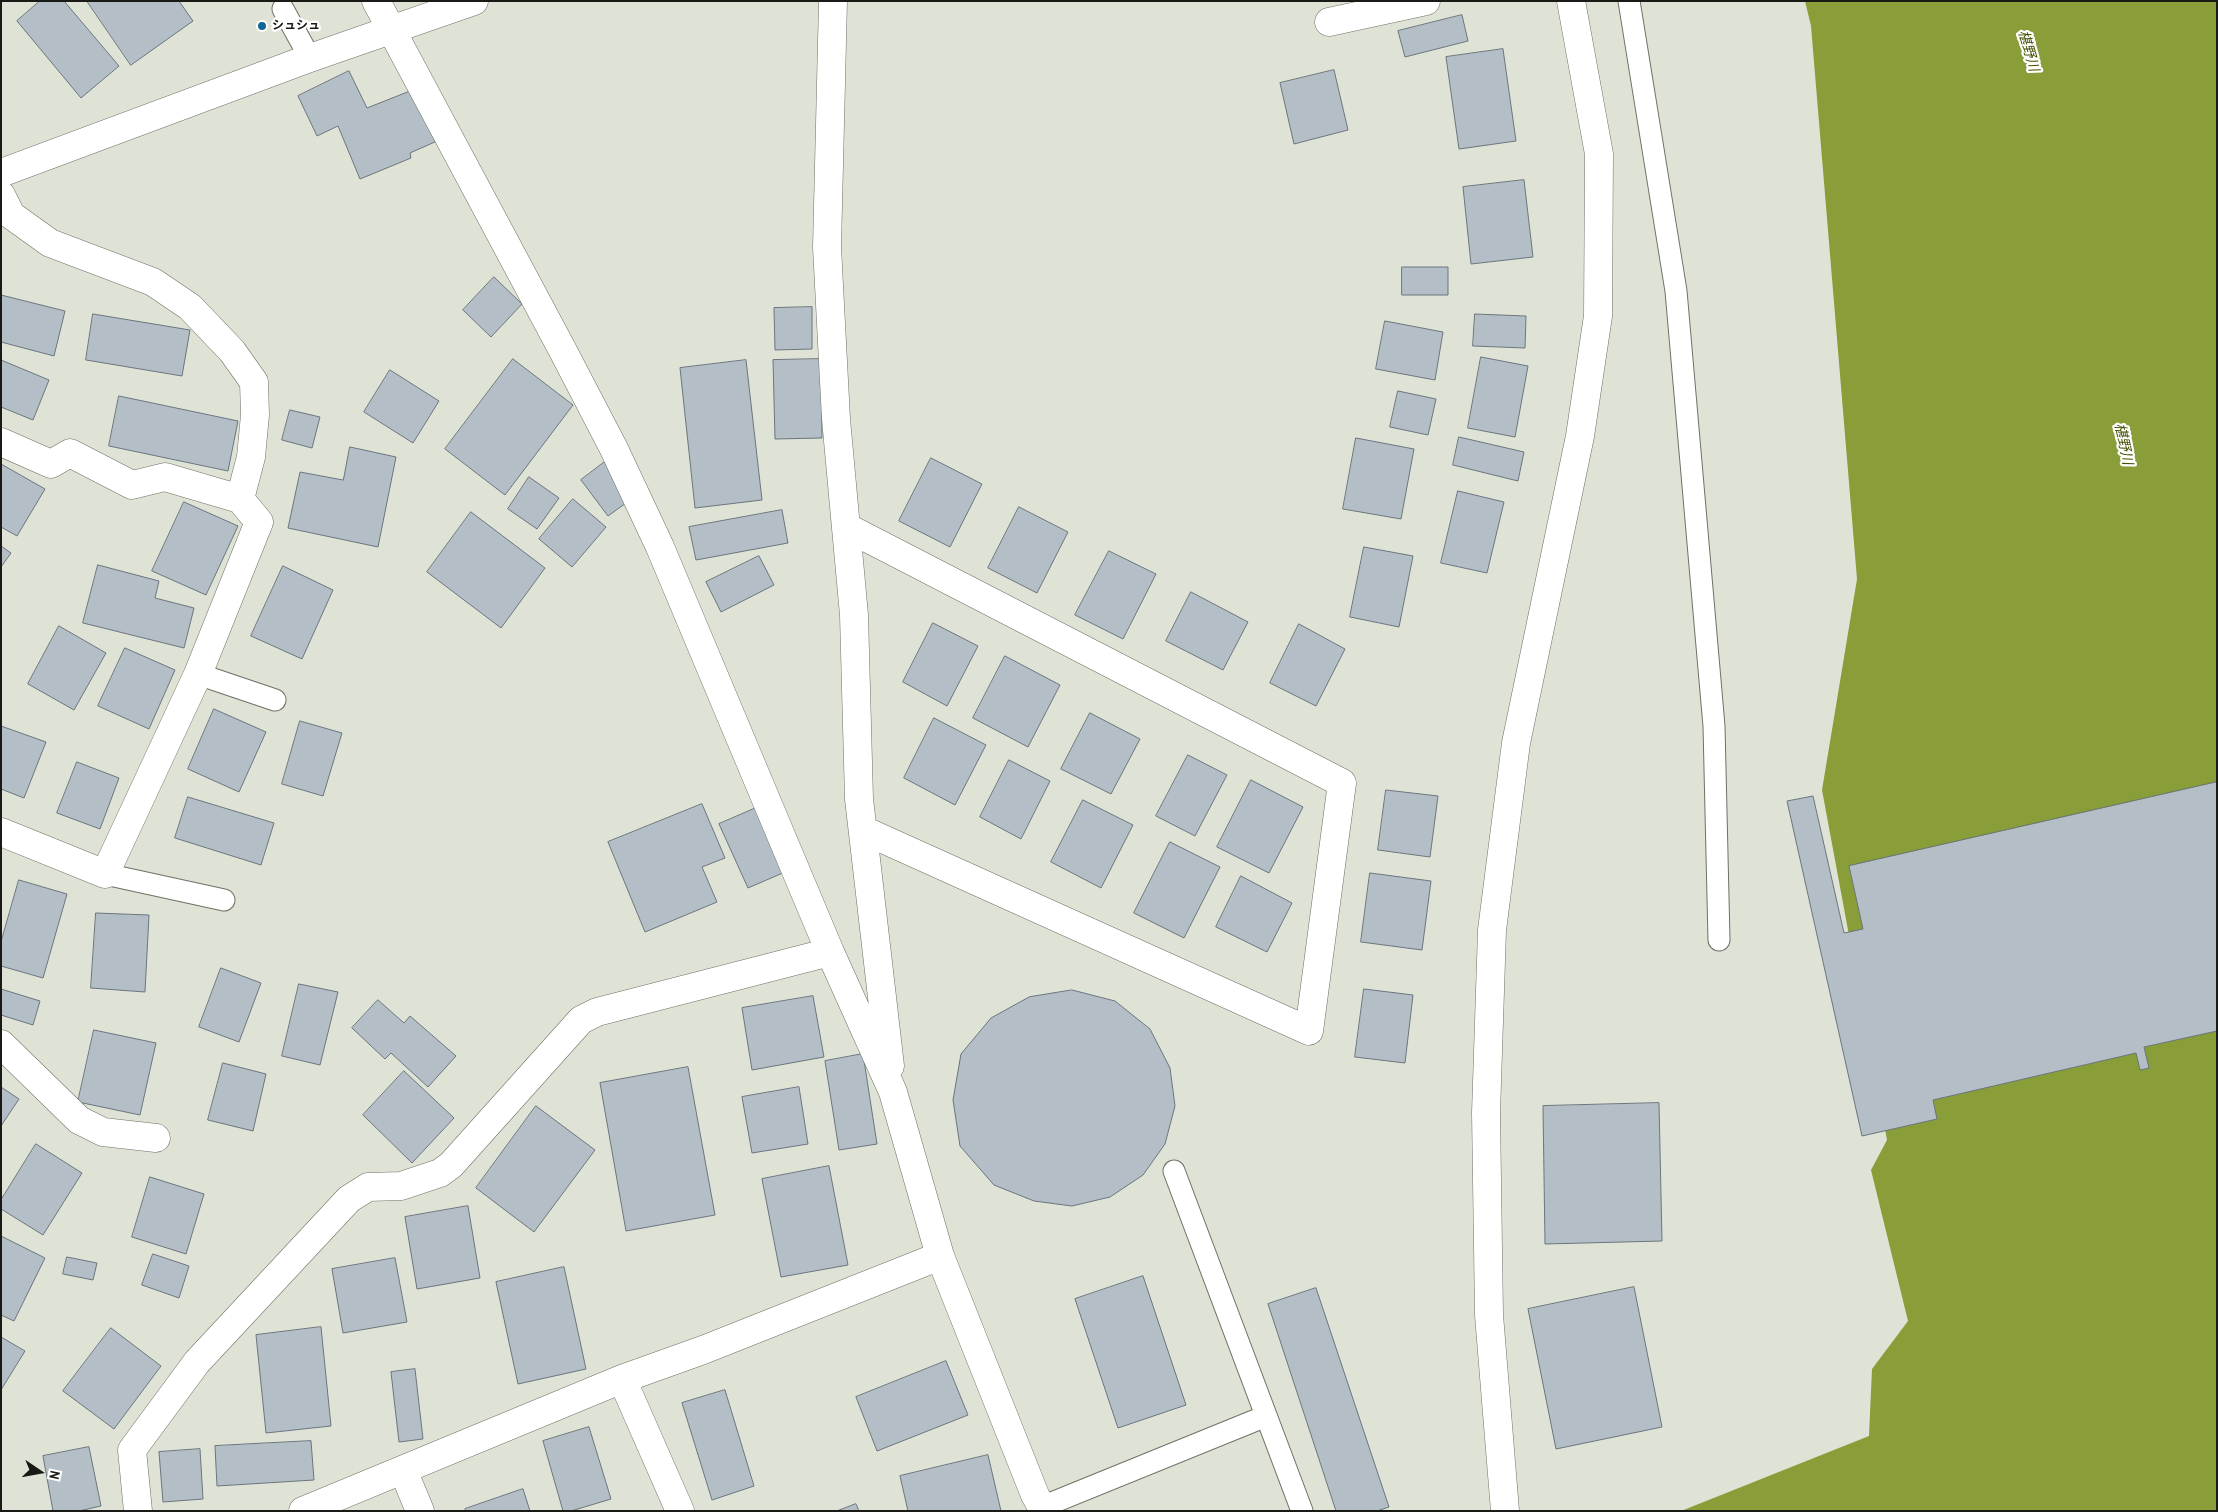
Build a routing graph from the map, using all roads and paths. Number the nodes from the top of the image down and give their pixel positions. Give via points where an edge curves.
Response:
1 (376, 1) edge
2 (474, 1) edge
3 (833, 1) edge
4 (1426, 1) edge
5 (1571, 1) edge
6 (1629, 1) edge
7 (283, 9) dead end
8 (1330, 22) dead end
9 (390, 30) junction
10 (310, 58) junction
11 (1, 173) edge
12 (1, 194) edge
13 (1, 442) edge
14 (240, 499) junction
15 (846, 527) junction
16 (198, 674) junction
17 (275, 700) dead end
18 (863, 830) junction
19 (1, 832) edge
20 (105, 874) junction
21 (224, 900) dead end
22 (1719, 940) dead end
23 (830, 952) junction
24 (1, 1044) edge
25 (893, 1092) junction
26 (156, 1138) dead end
27 (1174, 1171) dead end
28 (940, 1256) junction
29 (622, 1379) junction
30 (1266, 1416) junction
31 (403, 1470) junction
32 (1043, 1509) edge
33 (138, 1511) edge
34 (303, 1511) edge
35 (420, 1511) edge
36 (680, 1511) edge
37 (1302, 1511) edge
38 (1505, 1511) edge

1 - 9 street
2 - 9 street
3 - 15 street via 827,246 836,419
4 - 8 street
5 - 38 street via 1599,154 1598,316 1580,436 1516,743 1492,930 1486,1113 1489,1316
6 - 22 lane via 1676,291 1714,726
7 - 10 lane
9 - 10 street
9 - 23 street via 562,349 660,546
10 - 11 street
12 - 14 street via 11,215 50,243 153,282 190,307 232,351 254,382 256,414 251,457
13 - 14 street via 51,464 70,453 132,484 165,476
14 - 16 street via 259,522
15 - 18 street via 854,615 859,799
15 - 18 street via 1342,783 1309,1031
16 - 17 lane
16 - 20 street
18 - 25 street
19 - 20 street
20 - 21 lane
23 - 25 street
23 - 33 street via 597,1012 581,1020 451,1165 440,1173 401,1186 368,1187 348,1199 196,1362 132,1450
24 - 26 street via 79,1120 103,1132
25 - 28 street
27 - 30 lane
28 - 29 street
28 - 32 street
29 - 31 street
29 - 36 street
30 - 32 lane
30 - 37 lane
31 - 34 street
31 - 35 street

